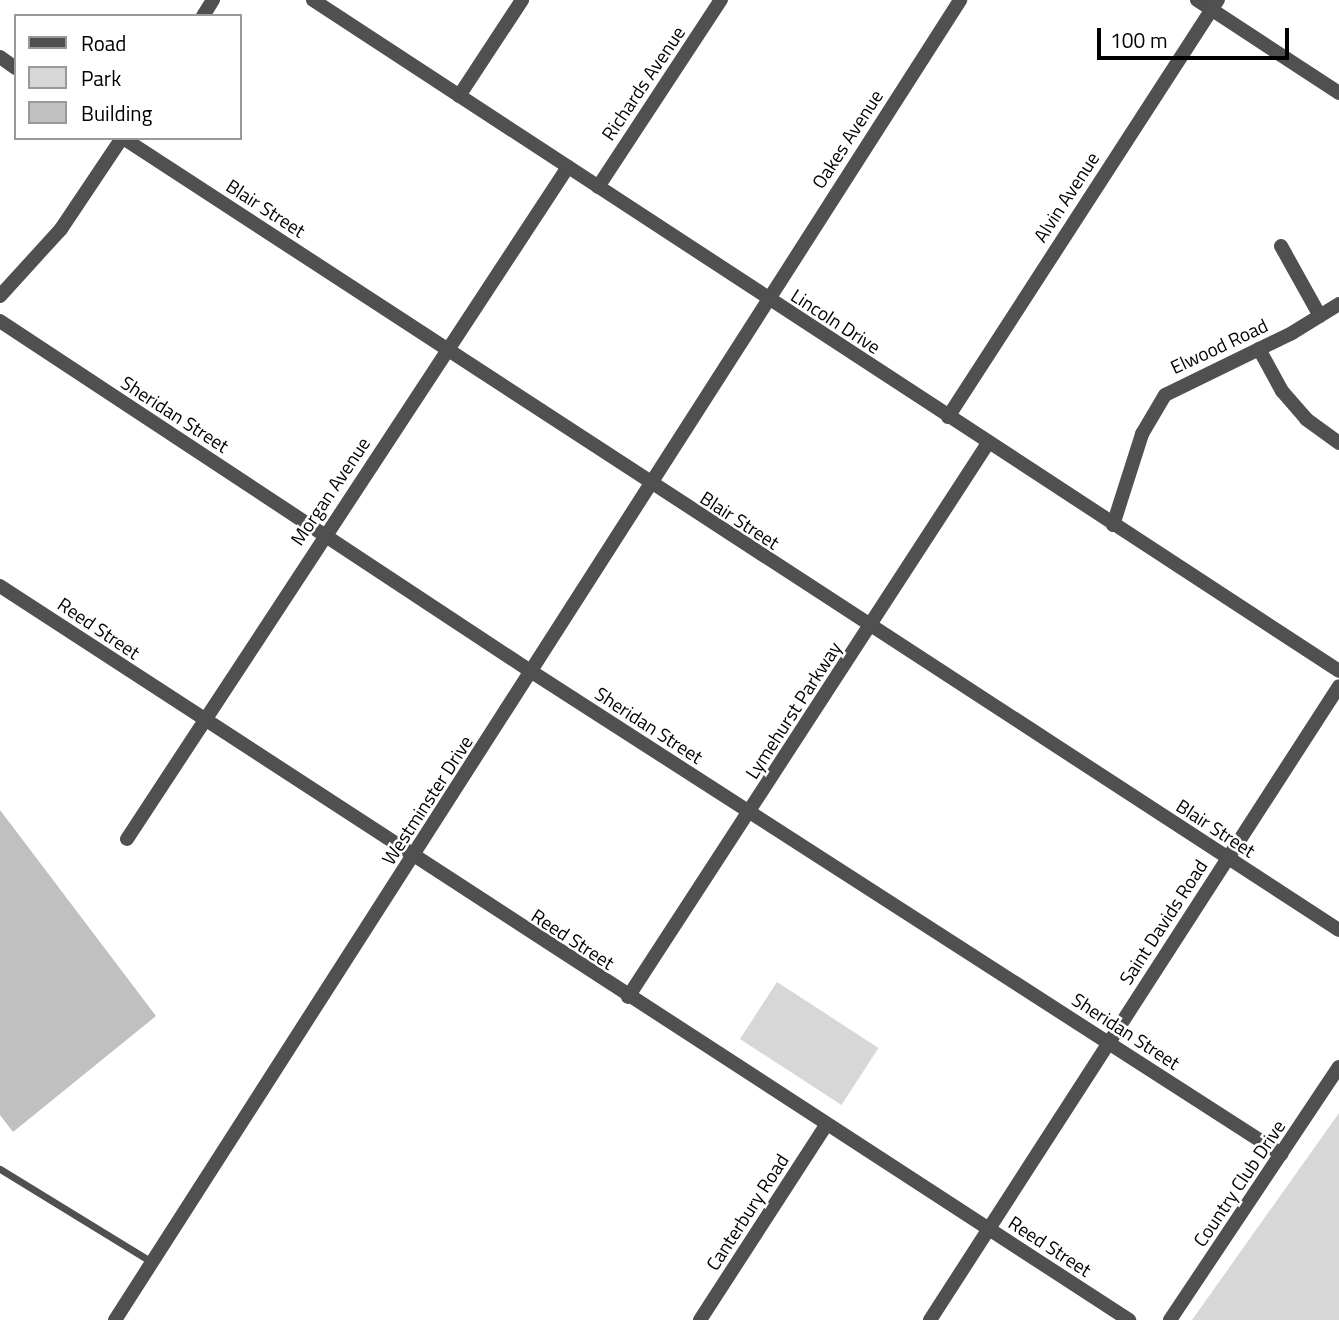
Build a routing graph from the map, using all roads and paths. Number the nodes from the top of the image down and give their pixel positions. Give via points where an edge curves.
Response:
1 (313, 0) edge
2 (522, 0) edge
3 (722, 0) edge
4 (960, 0) edge
5 (1198, 0) edge
6 (1215, 5) edge
7 (1339, 93) edge
8 (459, 96) junction
9 (121, 140) edge
10 (125, 140) edge
11 (568, 167) junction
12 (598, 187) junction
13 (1281, 246) dead end
14 (0, 296) edge
15 (769, 299) junction
16 (1339, 304) edge
17 (1320, 316) junction
18 (0, 321) edge
19 (1259, 349) junction
20 (447, 351) junction
21 (948, 417) junction
22 (988, 443) junction
23 (1339, 443) edge
24 (652, 486) junction
25 (1113, 525) junction
26 (324, 536) junction
27 (0, 586) edge
28 (869, 627) junction
29 (1339, 671) edge
30 (532, 672) junction
31 (1339, 687) edge
32 (203, 720) junction
33 (750, 812) junction
34 (127, 839) dead end
35 (412, 858) junction
36 (1227, 858) junction
37 (1339, 930) edge
38 (628, 997) junction
39 (1108, 1043) junction
40 (1339, 1068) edge
41 (827, 1125) junction
42 (1281, 1154) junction
43 (0, 1170) edge
44 (989, 1229) junction
45 (152, 1262) junction
46 (115, 1320) edge
47 (700, 1320) edge
48 (930, 1320) edge
49 (1129, 1320) edge
50 (1170, 1320) edge

1 - 8 street, Lincoln Drive
2 - 8 street
3 - 12 street, Richards Avenue
4 - 15 street, Oakes Avenue
5 - 6 street
6 - 7 street
6 - 21 street, Alvin Avenue
8 - 11 street, Lincoln Drive
9 - 14 street via 61,229
10 - 20 street, Blair Street
11 - 12 street, Lincoln Drive
11 - 20 street, Morgan Avenue
12 - 15 street, Lincoln Drive
13 - 17 street
15 - 21 street, Lincoln Drive
15 - 24 street, Westminster Drive
16 - 17 street, Elwood Road
17 - 19 street, Elwood Road
18 - 26 street, Sheridan Street
19 - 23 street via 1282,391 1306,419
19 - 25 street, Elwood Road via 1189,380 1157,404 1142,434
20 - 24 street, Blair Street
20 - 26 street, Morgan Avenue
21 - 22 street, Lincoln Drive
22 - 25 street, Lincoln Drive
22 - 28 street, Lymehurst Parkway
24 - 28 street, Blair Street
24 - 30 street, Westminster Drive
25 - 29 street, Lincoln Drive
26 - 30 street, Sheridan Street
26 - 32 street, Morgan Avenue
27 - 32 street, Reed Street
28 - 33 street, Lymehurst Parkway
28 - 36 street, Blair Street
30 - 33 street, Sheridan Street
30 - 35 street, Westminster Drive
31 - 36 street, Saint Davids Road
32 - 34 street, Morgan Avenue
32 - 35 street, Reed Street
33 - 38 street, Lymehurst Parkway
33 - 39 street, Sheridan Street
35 - 38 street, Reed Street
35 - 45 street, Westminster Drive
36 - 37 street, Blair Street
36 - 39 street, Saint Davids Road
38 - 41 street, Reed Street
39 - 42 street, Sheridan Street
39 - 44 street, Saint Davids Road
40 - 42 street, Country Club Drive
41 - 44 street, Reed Street
41 - 47 street, Canterbury Road
42 - 50 street, Country Club Drive
43 - 45 lane
44 - 48 street, Saint Davids Road
44 - 49 street, Reed Street
45 - 46 street, Westminster Drive

